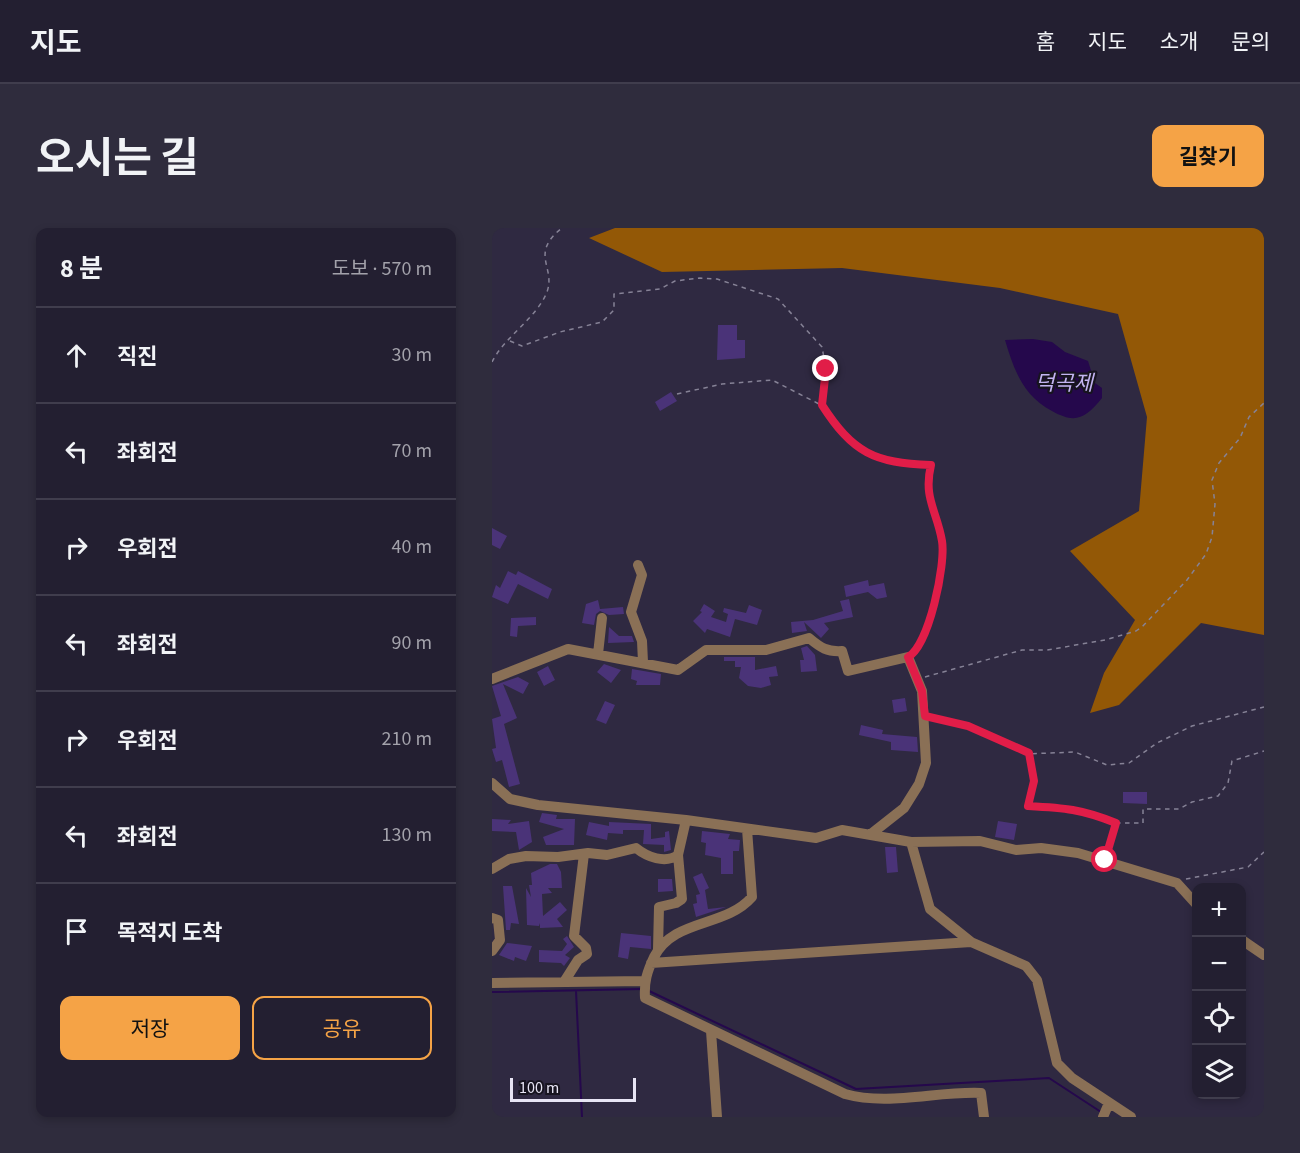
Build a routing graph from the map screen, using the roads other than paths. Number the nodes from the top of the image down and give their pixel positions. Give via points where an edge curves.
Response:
1 (638, 565) dead end
2 (602, 618) dead end
3 (598, 654) junction
4 (643, 662) junction
5 (492, 679) edge
6 (492, 783) edge
7 (686, 820) junction
8 (747, 829) junction
9 (871, 834) junction
10 (911, 842) junction
11 (584, 854) junction
12 (678, 855) junction
13 (492, 870) edge
14 (1192, 899) edge
15 (492, 918) edge
16 (971, 942) junction
17 (1246, 943) edge
18 (658, 949) junction
19 (492, 951) edge
20 (1264, 955) edge
21 (651, 963) junction
22 (644, 981) junction
23 (564, 982) junction
24 (492, 983) edge
25 (711, 1030) junction
26 (1109, 1103) junction
27 (717, 1117) edge
28 (984, 1117) edge
29 (1103, 1117) edge
30 (1131, 1117) edge

1 - 4 street via 642,575 632,612 642,641
2 - 3 street
3 - 4 street
3 - 5 street via 568,649
4 - 9 street via 678,670 706,650 766,650 809,638 830,652 842,651 848,671 908,657 922,691 926,763 904,808
6 - 7 street via 510,799 538,805
7 - 8 street
7 - 12 street
8 - 9 street via 816,838 842,830
8 - 18 street via 752,897 735,911 676,933
9 - 10 street
10 - 14 street via 980,841 1016,850 1041,848 1105,860 1177,883
10 - 16 street via 930,909
11 - 12 street via 607,855 636,848 662,860
11 - 13 street via 526,856 509,859
11 - 23 street via 574,936 587,954 578,960
12 - 18 street via 682,899 659,907
15 - 19 street via 498,920 500,940
16 - 21 street
16 - 26 street via 1026,966 1037,980 1057,1063
17 - 20 street
18 - 21 street
21 - 22 street
22 - 23 street
22 - 25 street via 645,998
23 - 24 street
25 - 27 street
25 - 28 street via 859,1098 981,1093
26 - 29 street
26 - 30 street

